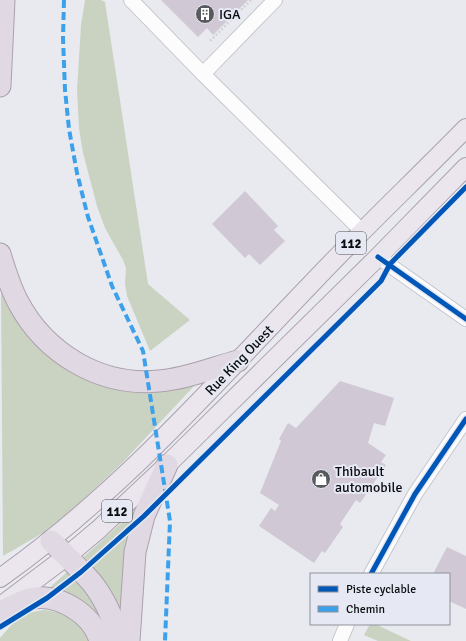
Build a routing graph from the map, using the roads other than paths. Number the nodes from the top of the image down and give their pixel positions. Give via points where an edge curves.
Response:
1 (4, 0) edge
2 (131, 0) edge
3 (275, 0) edge
4 (204, 74) junction
5 (0, 86) edge
6 (466, 128) edge
7 (466, 167) edge
8 (363, 232) junction
9 (0, 254) edge
10 (378, 256) junction
11 (466, 319) edge
12 (238, 361) junction
13 (466, 419) edge
14 (167, 465) junction
15 (51, 541) junction
16 (67, 556) junction
17 (372, 573) edge
18 (0, 578) edge
19 (7, 605) edge
20 (347, 625) edge
21 (100, 641) edge
22 (120, 641) edge
23 (129, 641) edge
24 (340, 641) edge

1 - 5 highway
2 - 4 street
3 - 4 street
4 - 8 street
6 - 8 main road, Rue King Ouest / 112
7 - 10 main road, Rue King Ouest / 112
8 - 12 main road, Rue King Ouest / 112
9 - 12 highway via 15,297 36,330 62,353 91,370 124,380 158,381 184,377
10 - 11 street
10 - 14 main road, Rue King Ouest / 112
12 - 15 main road, Rue King Ouest / 112 via 139,463
13 - 17 street via 414,494
14 - 16 main road, Rue King Ouest / 112
14 - 23 highway via 144,516 135,552
15 - 16 highway
15 - 18 main road, Rue King Ouest / 112
16 - 19 main road, Rue King Ouest / 112
16 - 22 highway via 100,594 112,616
19 - 21 highway via 39,598 64,603 92,624
20 - 24 street

